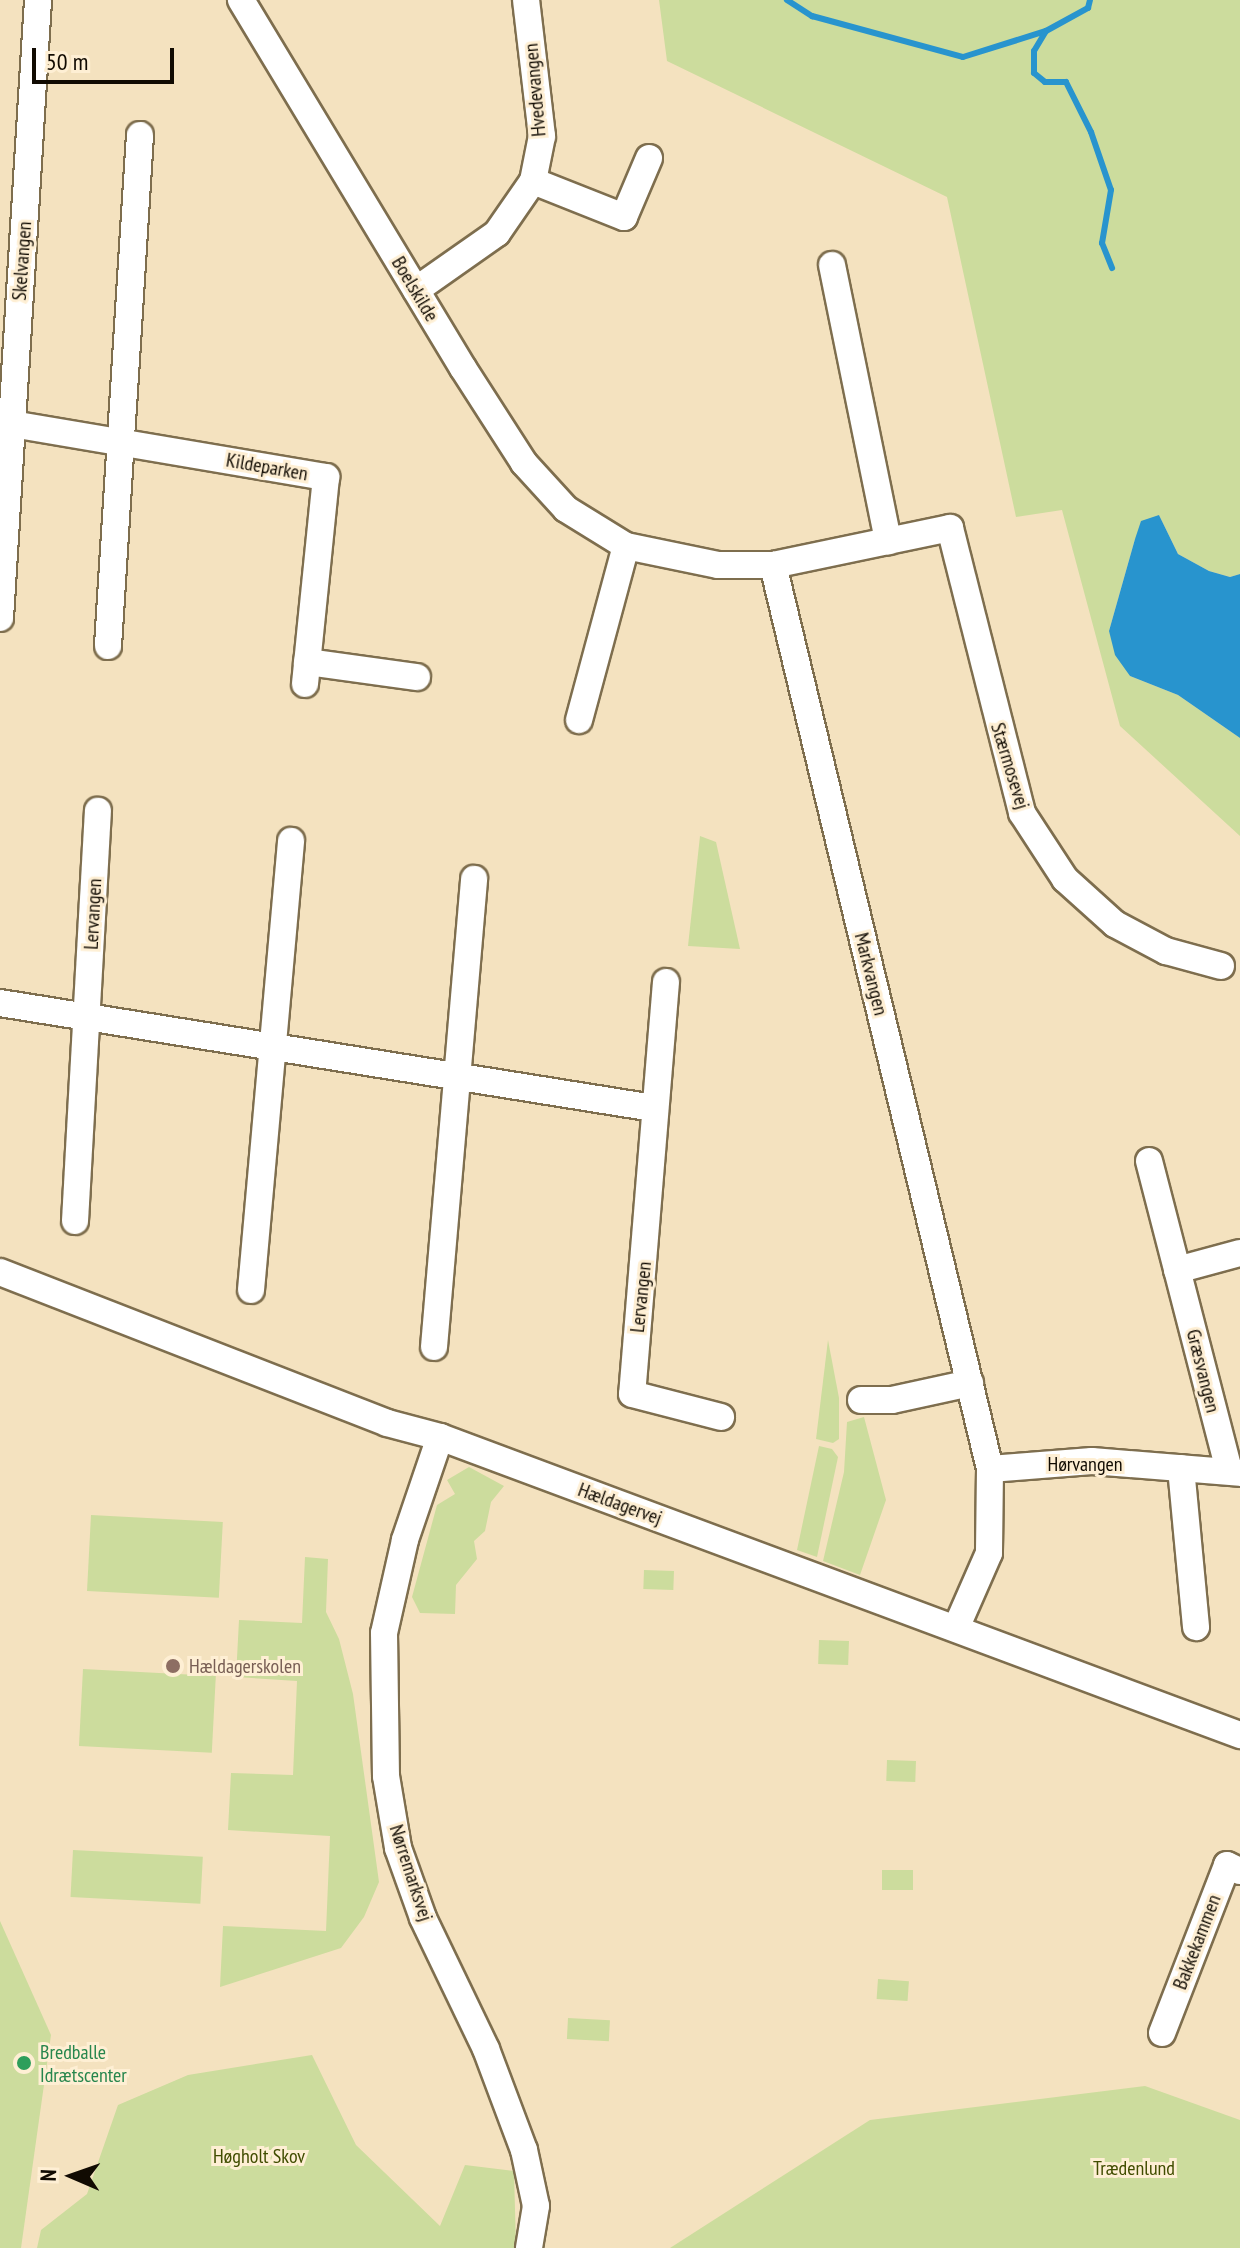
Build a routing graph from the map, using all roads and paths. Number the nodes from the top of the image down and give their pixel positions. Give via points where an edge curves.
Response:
1 (38, 0) edge
2 (241, 0) edge
3 (526, 0) edge
4 (140, 135) dead end
5 (649, 158) dead end
6 (533, 181) junction
7 (832, 265) dead end
8 (416, 290) junction
9 (6, 423) edge
10 (120, 440) junction
11 (888, 541) junction
12 (626, 546) junction
13 (773, 565) junction
14 (0, 618) edge
15 (108, 646) dead end
16 (417, 677) dead end
17 (579, 720) dead end
18 (98, 811) dead end
19 (291, 841) dead end
20 (474, 879) dead end
21 (1221, 966) dead end
22 (666, 982) dead end
23 (0, 1003) edge
24 (87, 1017) junction
25 (273, 1046) junction
26 (457, 1077) junction
27 (653, 1108) junction
28 (1149, 1161) dead end
29 (75, 1221) dead end
30 (1240, 1253) edge
31 (1177, 1270) junction
32 (0, 1272) edge
33 (251, 1290) dead end
34 (434, 1347) dead end
35 (970, 1383) junction
36 (861, 1400) dead end
37 (721, 1417) dead end
38 (440, 1437) junction
39 (1181, 1468) junction
40 (990, 1469) junction
41 (1234, 1472) edge
42 (957, 1626) junction
43 (1196, 1627) dead end
44 (1240, 1735) edge
45 (1240, 1871) edge
46 (1162, 2033) dead end
47 (529, 2248) edge

1 - 9 street, Skelvangen
2 - 8 street, Boelskilde
3 - 6 street, Hvedevangen via 542,136
4 - 10 street
5 - 6 street via 624,217
6 - 8 street, Hvedevangen via 497,233
7 - 11 street
8 - 12 street, Boelskilde via 524,463 566,509
9 - 10 street, Kildeparken
9 - 14 street, Skelvangen
10 - 15 street
10 - 16 street, Kildeparken via 326,477 306,673
11 - 13 street, Boelskilde
11 - 21 street, Stærmosevej via 950,528 1022,813 1065,879 1115,924 1166,951
12 - 13 street, Boelskilde via 718,565
12 - 17 street
13 - 35 street, Markvangen
18 - 24 street, Lervangen
19 - 25 street
20 - 26 street
22 - 27 street, Lervangen
23 - 24 street
24 - 25 street
24 - 29 street, Lervangen
25 - 26 street
25 - 33 street
26 - 27 street
26 - 34 street
27 - 37 street, Lervangen via 632,1394
28 - 31 street, Græsvangen
30 - 31 street
31 - 41 street, Græsvangen
32 - 38 street, Hældagervej via 387,1423
35 - 36 street via 892,1400
35 - 40 street, Markvangen
38 - 42 street, Hældagervej
38 - 47 street, Nørremarksvej via 405,1540 384,1633 386,1776 398,1848 423,1918 486,2049 524,2150 536,2206
39 - 40 street, Hørvangen via 1081,1461
39 - 41 street, Hørvangen
39 - 43 street
40 - 42 street, Markvangen via 989,1553
42 - 44 street, Hældagervej
45 - 46 street, Bakkekammen via 1227,1865

